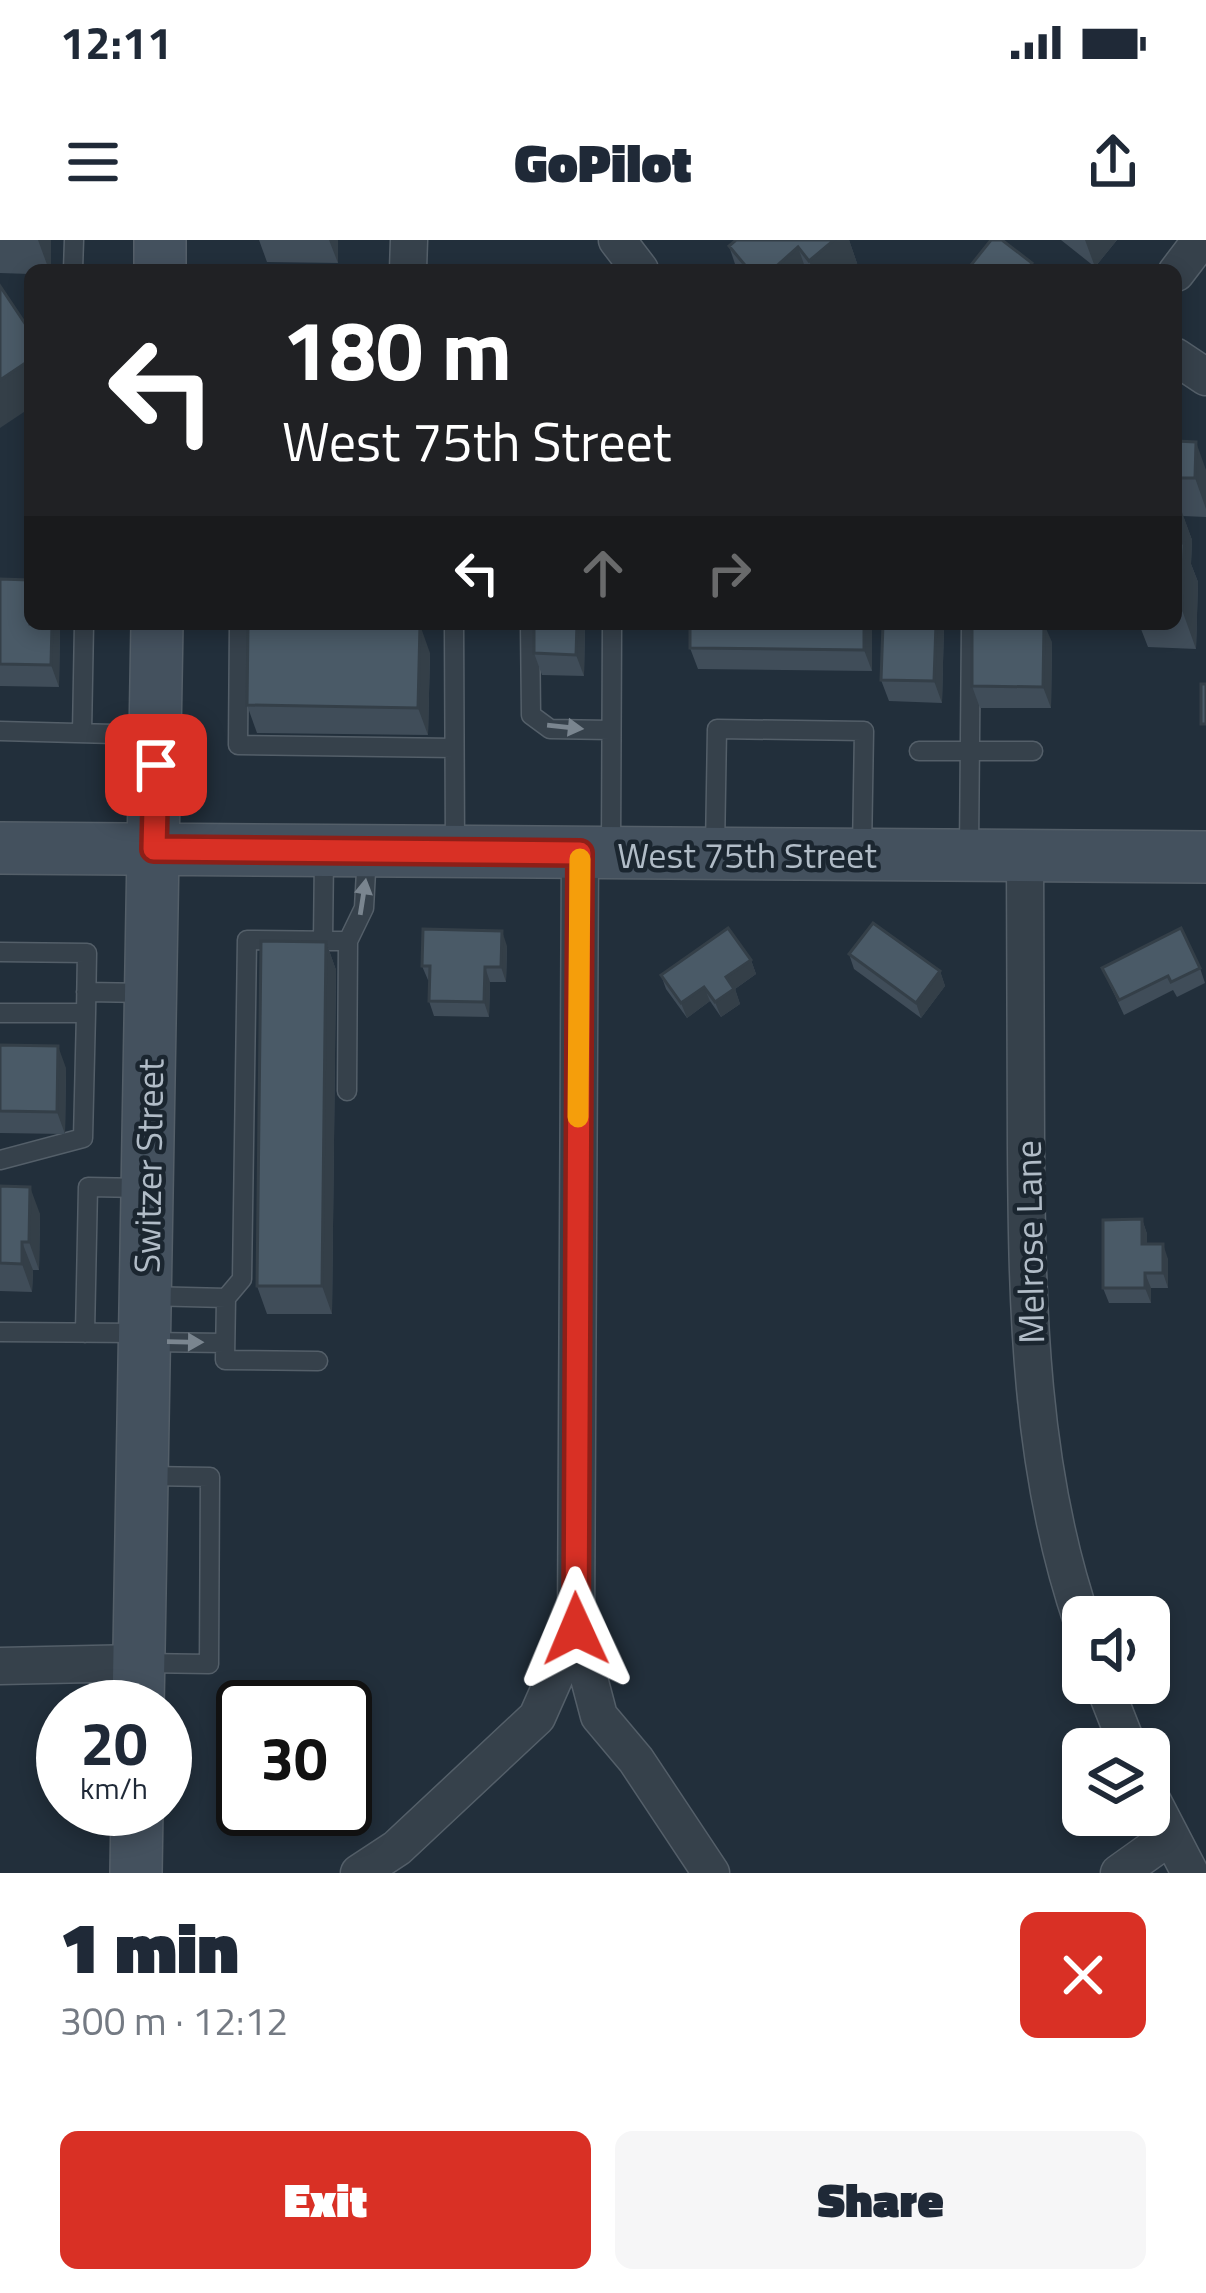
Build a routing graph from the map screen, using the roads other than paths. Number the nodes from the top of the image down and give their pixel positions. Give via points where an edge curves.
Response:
1 (617, 240) edge
2 (1201, 240) edge
3 (635, 264) edge
4 (1182, 264) edge
5 (84, 630) edge
6 (157, 630) edge
7 (239, 630) edge
8 (454, 630) edge
9 (530, 630) edge
10 (612, 630) edge
11 (971, 630) edge
12 (610, 730) junction
13 (0, 731) edge
14 (82, 733) junction
15 (156, 735) junction
16 (454, 748) junction
17 (919, 751) dead end
18 (969, 752) junction
19 (1033, 752) dead end
20 (0, 848) edge
21 (154, 849) junction
22 (345, 851) junction
23 (455, 852) junction
24 (596, 853) junction
25 (715, 853) junction
26 (862, 854) junction
27 (969, 855) junction
28 (1025, 855) junction
29 (1206, 857) edge
30 (323, 941) junction
31 (348, 941) junction
32 (0, 952) edge
33 (86, 992) junction
34 (151, 993) junction
35 (0, 1013) edge
36 (86, 1013) junction
37 (347, 1091) dead end
38 (0, 1160) edge
39 (147, 1189) junction
40 (226, 1298) junction
41 (145, 1324) junction
42 (0, 1332) edge
43 (85, 1333) junction
44 (225, 1343) junction
45 (318, 1360) dead end
46 (142, 1476) junction
47 (1076, 1596) edge
48 (576, 1629) junction
49 (0, 1666) edge
50 (102, 1680) edge
51 (138, 1680) edge
52 (155, 1680) edge
53 (136, 1836) edge
54 (1168, 1838) joint
55 (136, 1873) edge
56 (359, 1873) edge
57 (711, 1873) edge
58 (1119, 1873) edge
59 (1190, 1873) edge

1 - 3 street
2 - 4 street
5 - 14 lane
6 - 15 main road, Switzer Street
7 - 16 lane via 238,745
8 - 16 lane
9 -> 12 lane via 530,715 550,729
10 - 12 lane
11 - 18 lane
12 - 24 lane
13 - 14 lane
14 - 15 lane
15 - 21 main road, Switzer Street
16 - 23 lane
17 - 18 lane
18 - 19 lane
18 - 27 lane
20 - 21 main road, West 75th Street
21 - 22 main road, West 75th Street
21 - 34 main road, Switzer Street
22 - 23 main road, West 75th Street
22 - 30 lane
31 -> 22 lane via 364,908
23 - 24 main road, West 75th Street
24 - 25 main road, West 75th Street
24 - 48 street
25 - 26 main road, West 75th Street
25 - 26 lane via 717,729 864,731
26 - 27 main road, West 75th Street
27 - 28 main road, West 75th Street
28 - 29 main road, West 75th Street
28 - 47 street, Melrose Lane via 1027,1295 1050,1497
30 - 31 lane
30 - 40 lane via 247,940 242,1279
31 - 37 lane
32 - 33 lane via 87,953
33 - 34 lane
33 - 36 lane
34 - 39 main road, Switzer Street
35 - 36 lane
36 - 38 lane via 82,1138
39 - 41 main road, Switzer Street
39 - 43 lane via 88,1187
40 - 41 lane
40 - 44 lane
41 - 43 lane
41 -> 44 lane
41 - 46 main road, Switzer Street
42 - 43 lane
44 - 45 lane via 225,1360
46 - 51 main road, Switzer Street
46 - 52 lane via 210,1477 209,1664
48 - 56 street via 537,1717 397,1848
48 - 57 street via 599,1716
49 - 50 street
53 - 55 main road
54 - 58 street
54 - 59 street

